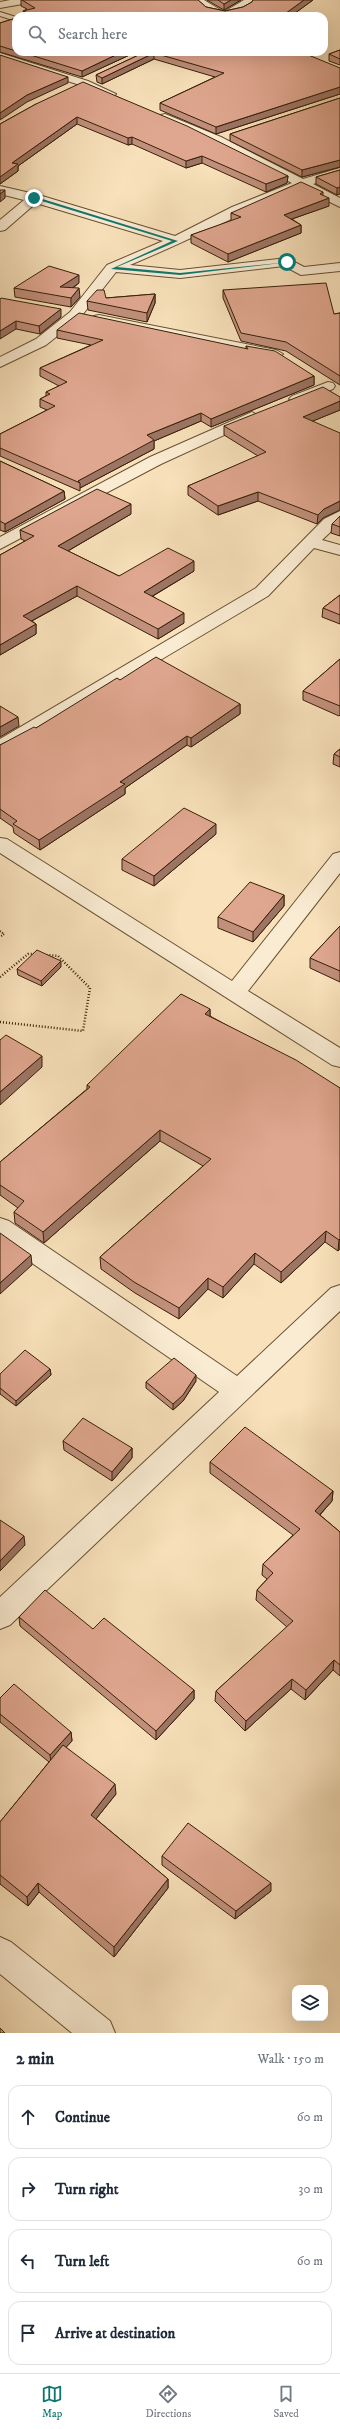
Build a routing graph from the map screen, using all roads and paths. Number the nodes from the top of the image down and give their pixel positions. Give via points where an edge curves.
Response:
1 (28, 0) edge
2 (197, 0) edge
3 (252, 0) edge
4 (0, 5) edge
5 (216, 12) edge
6 (230, 12) edge
7 (0, 14) edge
8 (12, 18) edge
9 (0, 56) edge
10 (97, 77) edge
11 (84, 83) junction
12 (71, 89) edge
13 (118, 98) edge
14 (152, 112) edge
15 (232, 135) edge
16 (217, 140) junction
17 (340, 172) edge
18 (303, 183) junction
19 (0, 190) edge
20 (34, 198) junction
21 (340, 203) edge
22 (0, 227) edge
23 (176, 241) junction
24 (340, 267) edge
25 (112, 268) junction
26 (60, 312) edge
27 (75, 315) junction
28 (286, 359) edge
29 (0, 363) edge
30 (328, 386) edge
31 (284, 404) edge
32 (263, 412) edge
33 (60, 490) edge
34 (80, 499) junction
35 (340, 516) edge
36 (310, 542) junction
37 (0, 544) edge
38 (340, 550) edge
39 (0, 747) edge
40 (0, 844) edge
41 (340, 859) edge
42 (0, 931) edge
43 (0, 937) edge
44 (0, 977) edge
45 (235, 992) junction
46 (0, 1022) edge
47 (340, 1059) edge
48 (0, 1228) edge
49 (340, 1295) edge
50 (238, 1391) junction
51 (0, 1616) edge
52 (0, 1953) edge
53 (98, 2033) edge

1 - 4 street
2 - 5 street
3 - 6 street
7 - 8 lane
9 - 11 street
10 - 11 street
11 - 12 street
11 - 13 street
14 - 16 street
15 - 16 street
16 - 18 street
17 - 18 street
18 - 21 street
18 - 23 street via 237,210
19 - 20 street
20 - 22 street
20 - 23 street
23 - 25 street
24 - 25 street via 301,271 287,262 180,274
25 - 27 street
26 - 27 street
27 - 28 street via 153,328 280,355
27 - 29 street via 41,342
30 - 31 street
32 - 34 street via 219,430
33 - 34 street
34 - 37 street
35 - 36 street via 330,522
36 - 38 street
36 - 39 street via 262,592
40 - 45 street
41 - 45 street
42 - 43 path via 4,934
44 - 46 path via 28,954 58,956 90,988 83,1031
45 - 47 street
48 - 50 street
49 - 50 street
50 - 51 street
52 - 53 street

